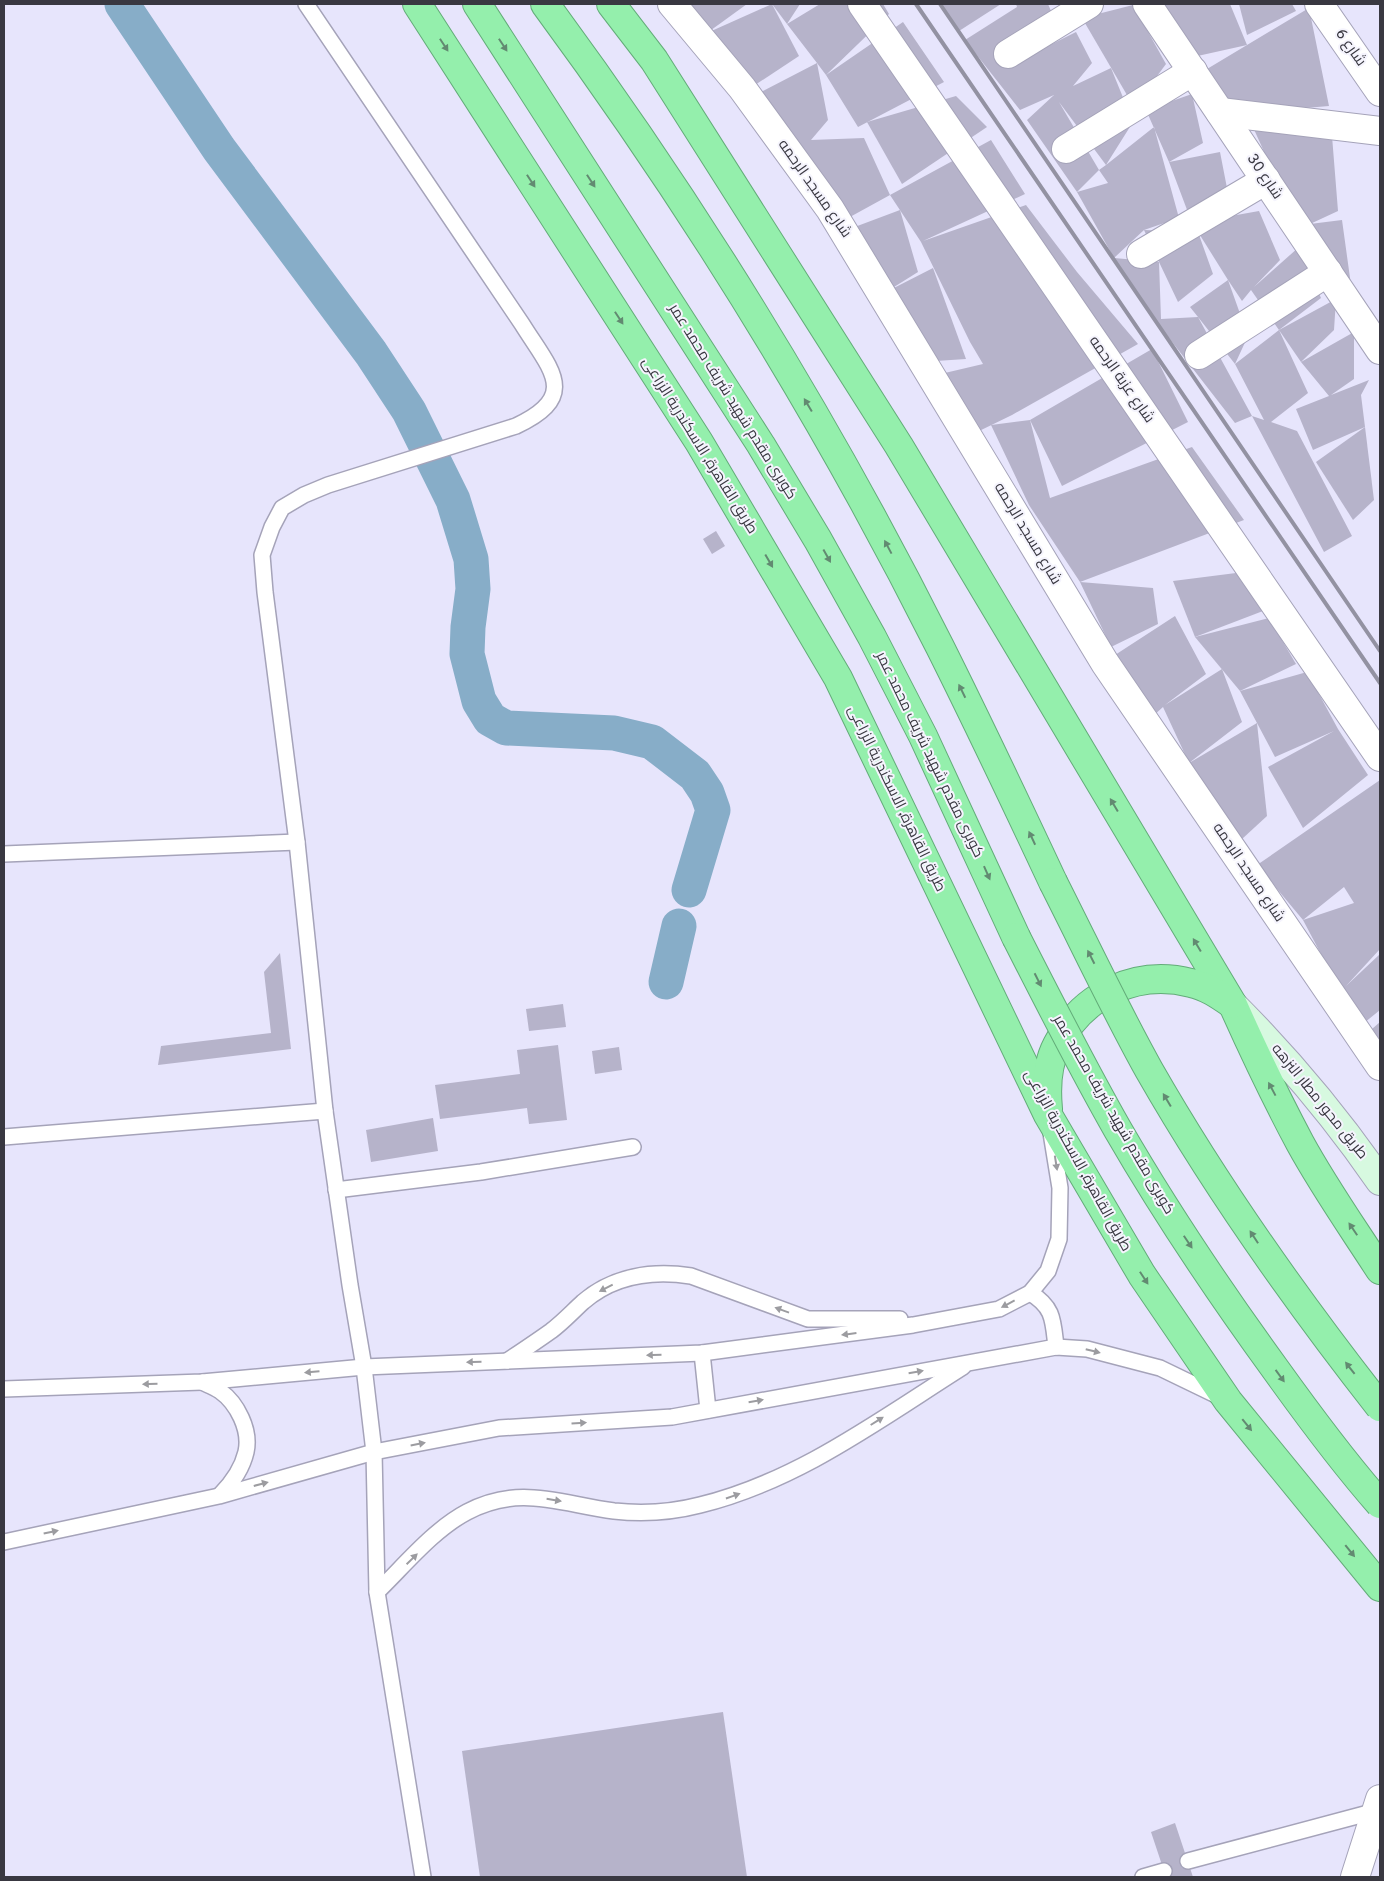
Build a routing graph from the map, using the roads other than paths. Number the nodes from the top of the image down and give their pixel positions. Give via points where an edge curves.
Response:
1 (306, 4) edge
2 (417, 4) edge
3 (477, 4) edge
4 (545, 4) edge
5 (611, 4) edge
6 (672, 4) edge
7 (862, 4) edge
8 (1089, 4) edge
9 (1147, 4) edge
10 (1319, 4) edge
11 (1008, 54) dead end
12 (1193, 71) junction
13 (1380, 92) edge
14 (1220, 112) junction
15 (1380, 132) edge
16 (1066, 149) dead end
17 (1266, 180) junction
18 (1141, 254) dead end
19 (1328, 272) junction
20 (1380, 350) edge
21 (1199, 355) dead end
22 (1380, 757) edge
23 (297, 842) junction
24 (4, 854) edge
25 (1234, 1005) junction
26 (1380, 1066) edge
27 (325, 1112) junction
28 (1048, 1115) junction
29 (4, 1137) edge
30 (633, 1147) dead end
31 (1380, 1181) edge
32 (336, 1190) junction
33 (1380, 1270) edge
34 (1030, 1293) junction
35 (952, 1319) junction
36 (1056, 1347) junction
37 (702, 1353) junction
38 (507, 1361) junction
39 (970, 1362) junction
40 (364, 1367) junction
41 (202, 1382) junction
42 (4, 1389) edge
43 (1228, 1401) junction
44 (1380, 1407) edge
45 (708, 1410) junction
46 (374, 1452) junction
47 (219, 1496) junction
48 (1380, 1504) edge
49 (4, 1542) edge
50 (1380, 1587) edge
51 (377, 1592) junction
52 (1378, 1805) edge
53 (1188, 1861) dead end
54 (1164, 1870) dead end
55 (1361, 1875) edge
56 (423, 1877) edge
57 (1143, 1877) edge

1 - 23 lane via 550,368 556,387 549,405 534,418 516,426 328,485 282,508 262,555
2 -> 28 highway, طريق القاهرة, الاسكندرية الزراعى via 699,442 838,678
3 -> 48 highway, كوبرى مقدم شهيد شريف محمد عمر, bridge via 761,445 818,540 923,736 1016,937 1065,1034 1176,1225 1238,1319
44 -> 4 highway, bridge via 1272,1264 1203,1160 1149,1070 1052,882 998,762 939,645 812,411 670,182
25 -> 5 highway via 899,446 654,60
6 - 26 street, شارع مسجد الرحمه via 742,88 830,208 1105,663
7 - 22 street, شارع عزبة الرحمه
8 - 11 street
9 - 12 street, شارع 30
10 - 13 street, شارع 6
12 - 14 street, شارع 30
12 - 16 street
14 - 15 street
14 - 17 street, شارع 30
17 - 18 street
17 - 19 street, شارع 30
19 - 20 street, شارع 30
19 - 21 street
23 - 24 lane
23 - 27 lane
25 - 28 highway via 1214,992 1169,979 1146,979 1102,994 1083,1008 1056,1046 1047,1084
25 - 31 main road, طريق محور مطار النزهه via 1302,1077 1347,1132
33 -> 25 highway via 1301,1145 1265,1076
27 - 29 lane
27 - 32 lane
28 -> 34 lane via 1060,1188 1059,1239 1048,1271
28 -> 43 highway, طريق القاهرة, الاسكندرية الزراعى via 1142,1275
30 - 32 lane via 481,1172
32 - 40 lane
34 -> 35 lane via 998,1309
34 - 36 lane via 1049,1309
35 -> 37 lane
35 -> 38 lane via 808,1319 691,1276 652,1273 627,1278 604,1288
36 - 39 lane
36 -> 43 lane via 1087,1349 1160,1368
37 -> 38 lane
37 - 45 lane
38 -> 40 lane
45 -> 39 lane
51 -> 39 lane via 450,1523 484,1505 531,1496 594,1508 644,1512 698,1506 730,1497 798,1469
40 -> 41 lane
40 - 46 lane
41 -> 42 lane
41 - 47 lane via 232,1402 246,1433 247,1451 241,1467
43 -> 50 highway, طريق القاهرة, الاسكندرية الزراعى
46 -> 45 lane via 499,1428 672,1417
47 -> 46 lane
46 - 51 lane
49 -> 47 lane
51 - 56 lane
52 - 53 lane
52 - 55 street
54 - 57 lane

